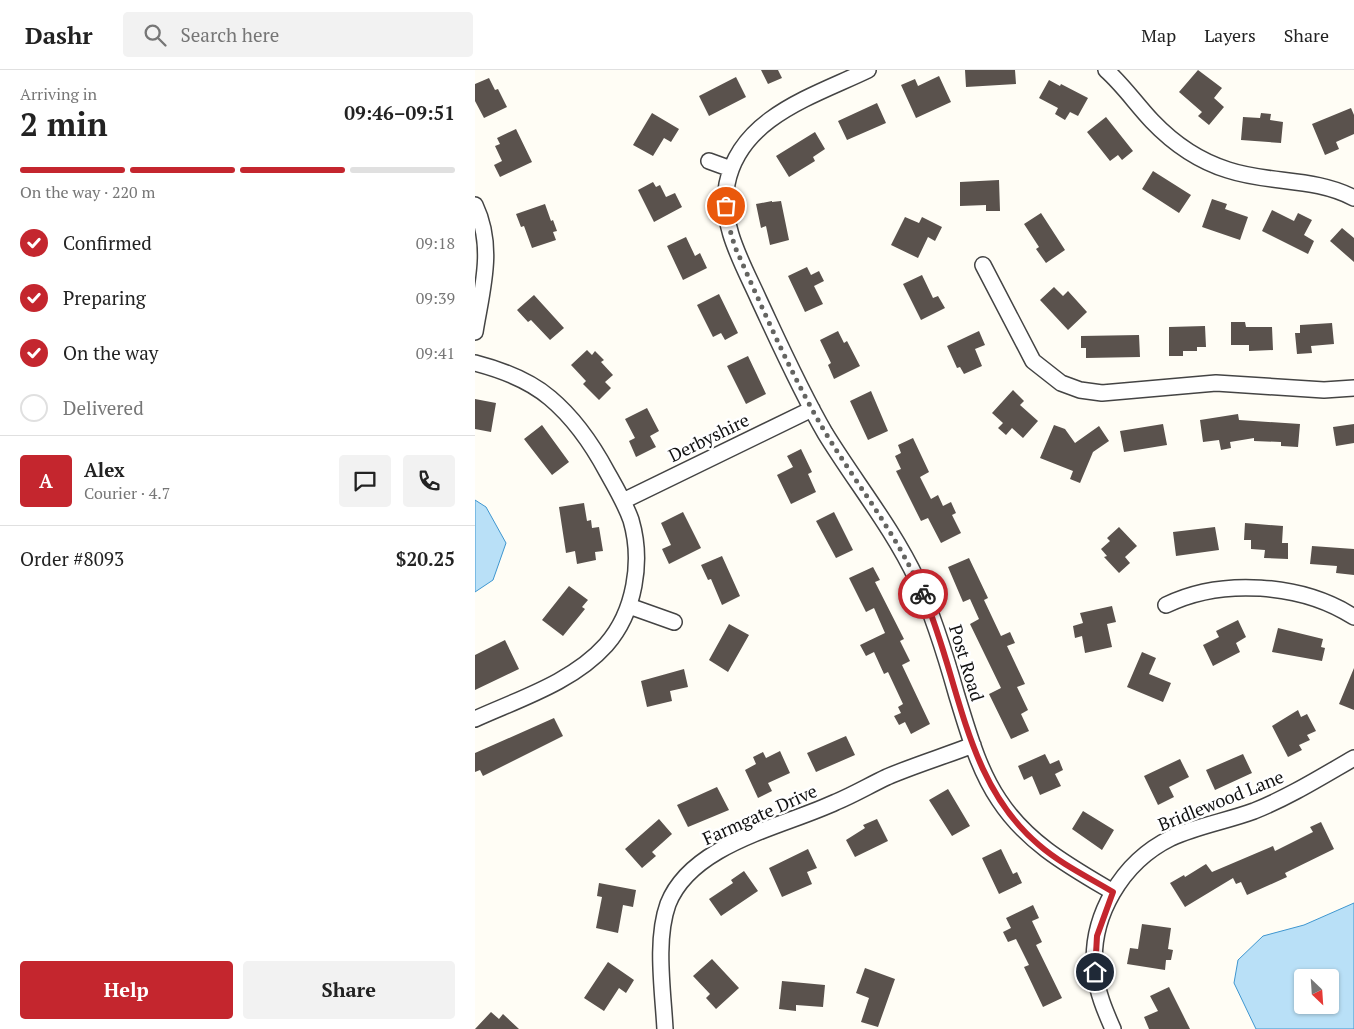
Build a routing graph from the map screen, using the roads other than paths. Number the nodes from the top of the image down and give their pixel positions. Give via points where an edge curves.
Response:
1 (868, 70) edge
2 (1106, 70) edge
3 (709, 161) dead end
4 (731, 169) junction
5 (1354, 198) edge
6 (475, 205) edge
7 (983, 264) dead end
8 (475, 332) edge
9 (475, 363) edge
10 (1354, 388) edge
11 (812, 409) junction
12 (623, 501) junction
13 (1166, 605) dead end
14 (629, 606) junction
15 (1354, 617) edge
16 (674, 622) dead end
17 (475, 719) edge
18 (973, 745) junction
19 (1354, 758) edge
20 (1113, 892) junction
21 (665, 1029) edge
22 (1113, 1029) edge

1 - 4 street, Post Road via 767,121 746,141
2 - 5 street via 1165,134 1197,157 1255,178 1316,184
3 - 4 street
4 - 11 street, Post Road via 727,186 727,219 735,247
6 - 8 street via 487,248
7 - 10 street via 1033,361 1061,383 1081,390 1102,393 1216,383 1324,390
9 - 12 street via 516,377 549,397 568,414 600,458
11 - 12 street, Derbyshire
11 - 18 street, Post Road via 843,462 881,515 917,580 939,636
12 - 14 street via 635,537 637,556
13 - 15 street via 1204,590 1247,587 1312,599
14 - 16 street
14 - 17 street via 607,644 574,672
18 - 20 street, Post Road via 990,786 1019,827 1055,857
18 - 21 street, Farmgate Drive via 889,776 835,803 751,836 713,855 687,874 672,897 663,923
19 - 20 street, Bridlewood Lane via 1280,799 1229,820 1170,838 1143,856 1123,876
20 - 22 street, Bridlewood Lane via 1097,936 1095,972

